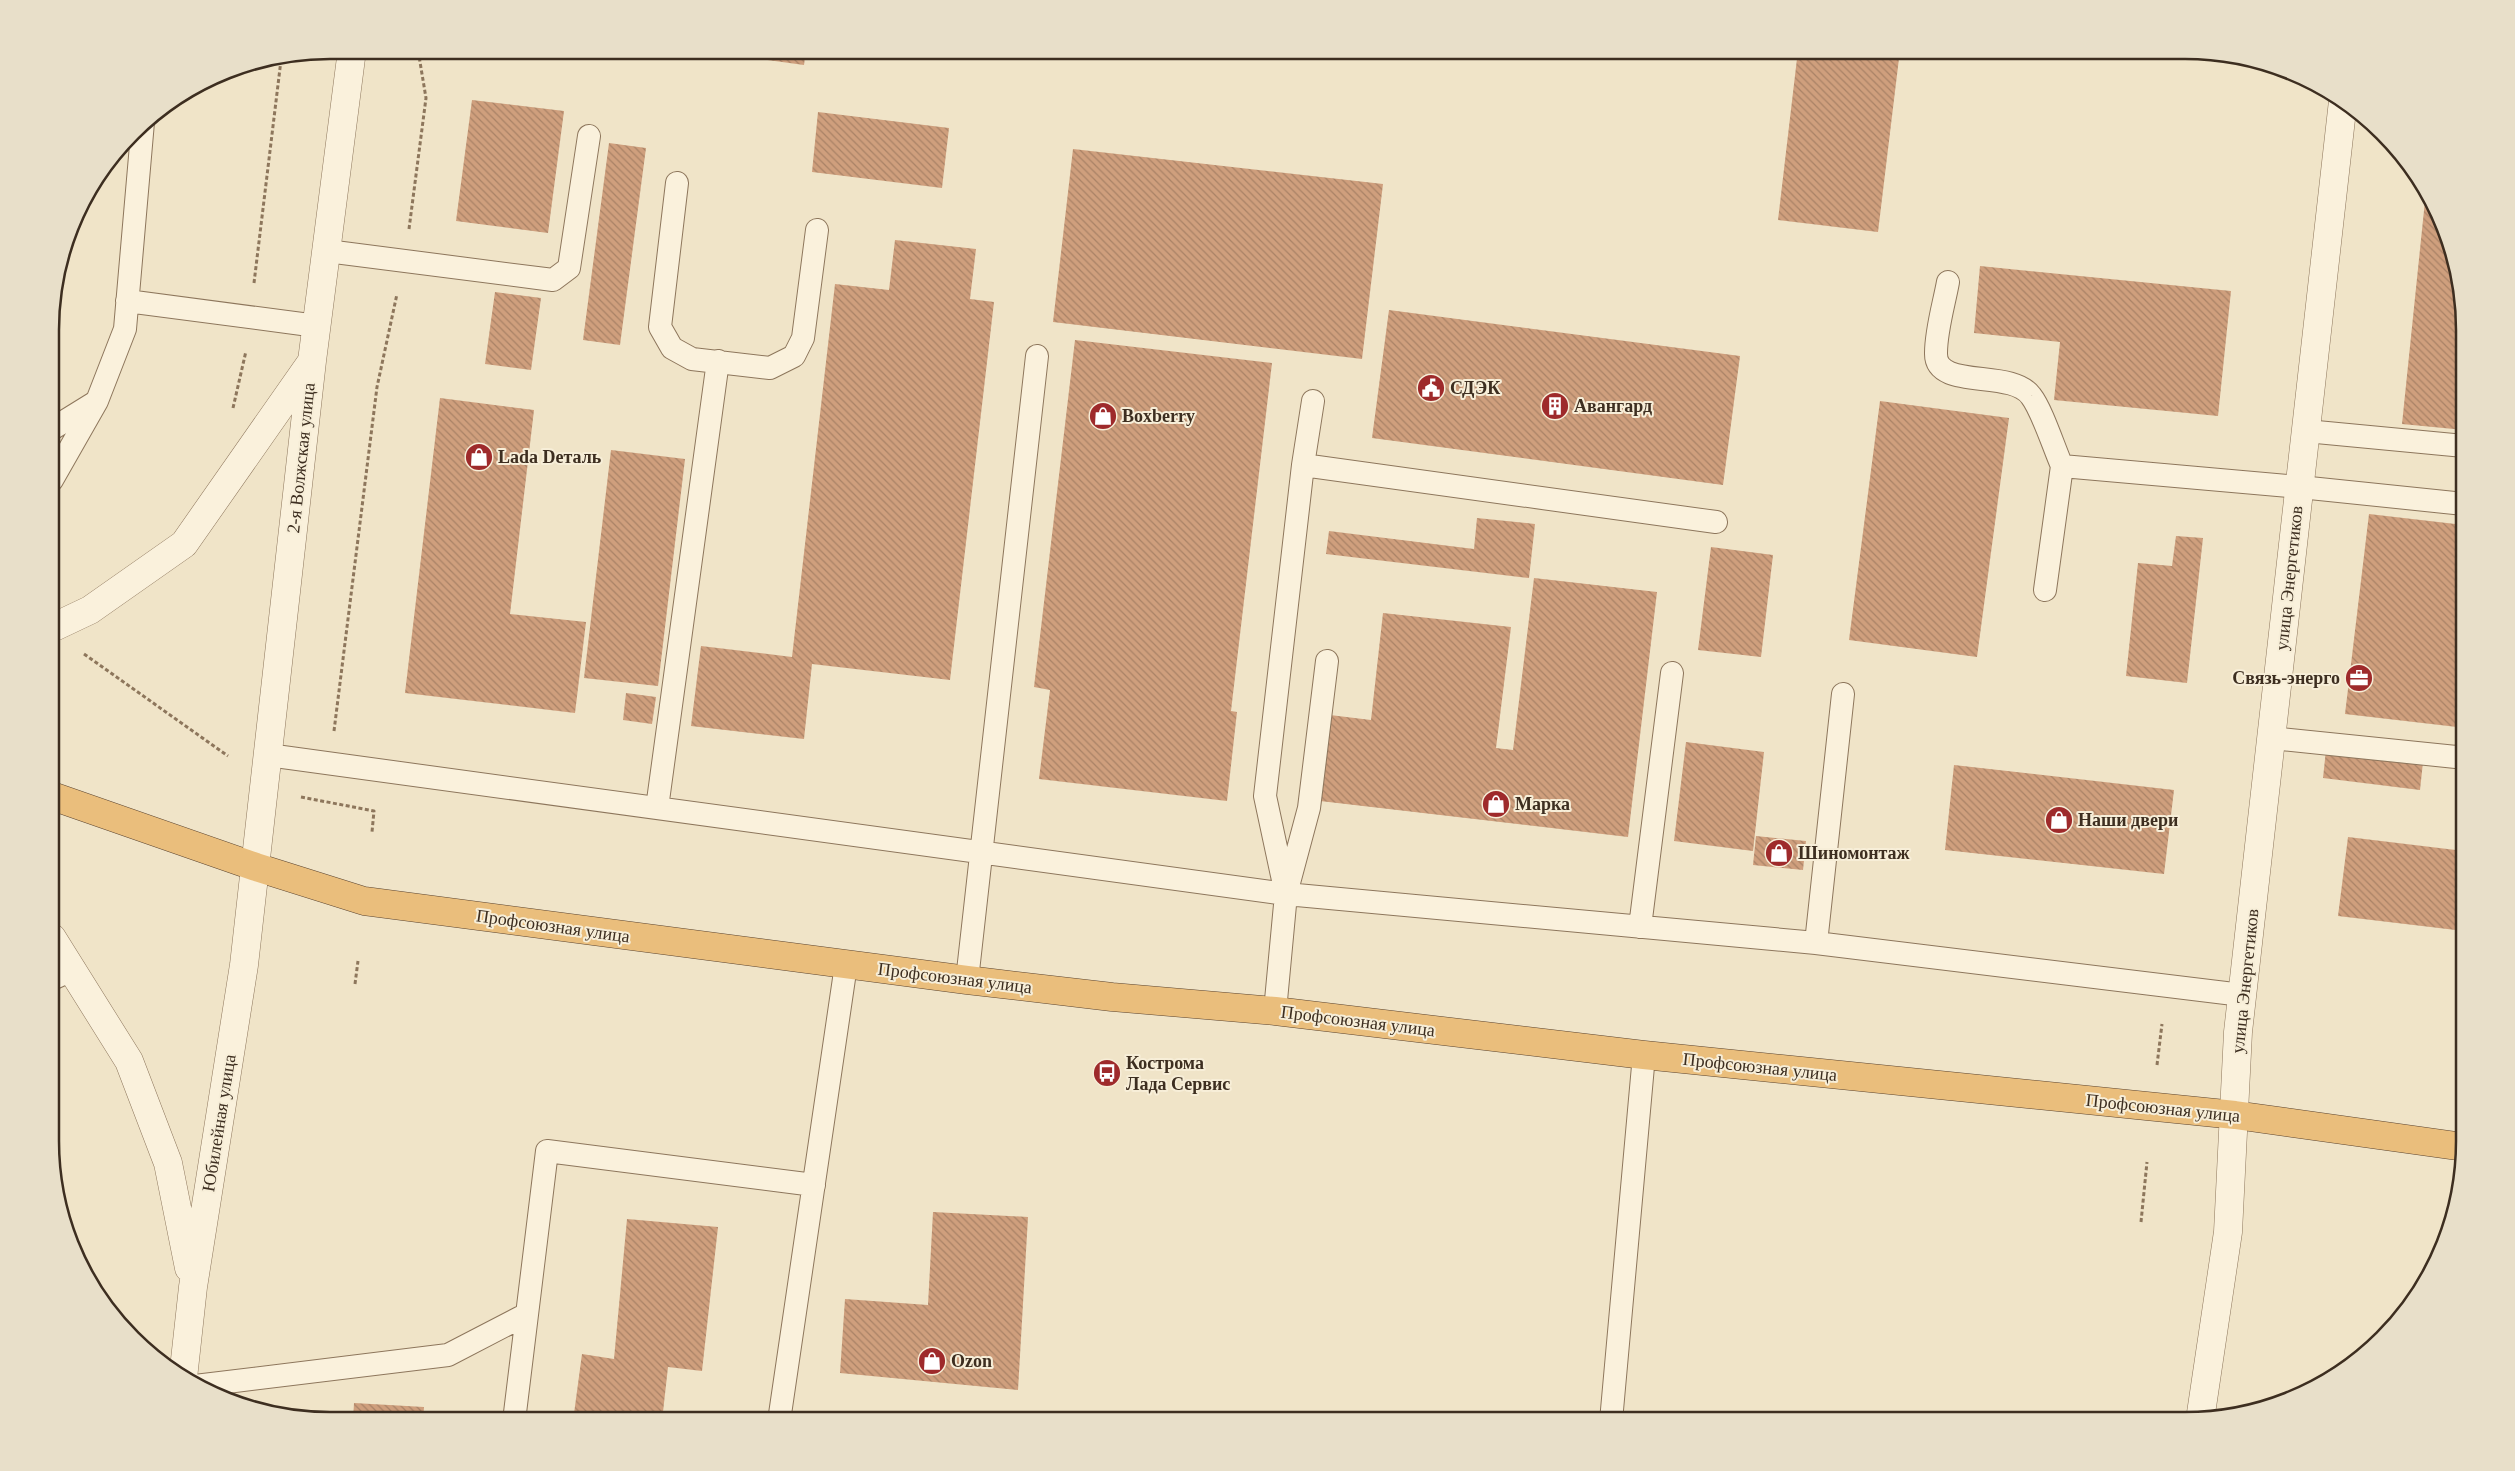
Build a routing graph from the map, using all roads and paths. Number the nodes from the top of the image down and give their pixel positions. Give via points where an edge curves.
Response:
1 (351, 59) edge
2 (420, 59) edge
3 (281, 63) edge
4 (2342, 109) edge
5 (142, 134) edge
6 (589, 136) dead end
7 (677, 183) dead end
8 (817, 230) dead end
9 (327, 252) junction
10 (404, 261) junction
11 (1948, 282) dead end
12 (127, 301) junction
13 (254, 319) junction
14 (317, 326) junction
15 (1037, 356) dead end
16 (312, 361) junction
17 (718, 361) junction
18 (98, 401) junction
19 (1313, 401) dead end
20 (231, 417) dead end
21 (59, 425) edge
22 (2306, 431) junction
23 (2456, 445) edge
24 (1303, 465) junction
25 (2062, 466) junction
26 (59, 468) edge
27 (2300, 487) junction
28 (2456, 503) edge
29 (1716, 522) dead end
30 (2045, 590) dead end
31 (59, 625) edge
32 (78, 650) dead end
33 (1327, 661) dead end
34 (1672, 674) dead end
35 (1843, 694) dead end
36 (2271, 738) junction
37 (268, 755) junction
38 (228, 756) dead end
39 (2456, 757) edge
40 (330, 764) junction
41 (301, 797) dead end
42 (59, 798) edge
43 (325, 801) junction
44 (657, 808) junction
45 (372, 832) dead end
46 (981, 853) junction
47 (256, 867) junction
48 (1286, 894) junction
49 (1640, 927) junction
50 (1816, 943) junction
51 (59, 961) edge
52 (358, 961) dead end
53 (846, 965) junction
54 (63, 974) edge
55 (967, 980) junction
56 (355, 984) dead end
57 (2242, 995) junction
58 (1275, 1012) junction
59 (2162, 1024) dead end
60 (1644, 1055) junction
61 (2157, 1065) dead end
62 (2235, 1115) junction
63 (2456, 1146) edge
64 (2147, 1162) dead end
65 (814, 1185) junction
66 (2141, 1222) dead end
67 (193, 1286) junction
68 (527, 1314) junction
69 (184, 1370) edge
70 (210, 1384) edge
71 (515, 1412) edge
72 (780, 1412) edge
73 (1612, 1412) edge
74 (2201, 1412) edge

1 - 9 street, 2-я Волжская улица
2 - 10 path via 426,98
3 - 13 path via 254,284
4 - 22 street, улица Энергетиков
5 - 12 lane
6 - 10 lane via 569,268 553,280
7 - 17 lane via 660,327 672,348 692,358
8 - 17 lane via 803,338 794,356 770,368
9 - 10 lane
9 - 14 street, 2-я Волжская улица
10 - 40 path via 377,387
11 - 25 lane via 1936,354 1939,366 1950,375 2008,381 2031,395
12 - 13 lane
12 - 18 lane via 125,329
13 - 14 lane
13 - 20 path
14 - 16 street, 2-я Волжская улица
15 - 46 lane
16 - 31 street via 184,544 90,610
16 - 37 street, 2-я Волжская улица
17 - 44 lane
18 - 21 lane
18 - 26 lane
19 - 24 lane
22 - 23 lane
22 - 27 street, улица Энергетиков
24 - 29 lane
24 - 48 lane via 1265,796
25 - 27 lane
25 - 30 lane
27 - 28 lane
27 - 36 street, улица Энергетиков
32 - 38 path
33 - 48 lane via 1309,808
34 - 49 lane
35 - 50 lane
36 - 39 lane
36 - 57 street, улица Энергетиков
37 - 40 lane
37 - 47 street, 2-я Волжская улица
40 - 43 path
40 - 44 lane
41 - 43 path
42 - 47 highway, Профсоюзная улица
43 - 45 path via 374,811
44 - 46 lane
46 - 48 lane
46 - 55 lane
47 - 53 highway, Профсоюзная улица via 364,901
47 - 67 street, Юбилейная улица via 244,965
48 - 49 lane
48 - 58 lane
49 - 50 lane
50 - 57 lane
51 - 54 street
52 - 56 path
53 - 55 highway, Профсоюзная улица
53 - 65 lane
54 - 67 street via 128,1061 168,1163
55 - 58 highway, Профсоюзная улица
57 - 62 street, улица Энергетиков
58 - 60 highway, Профсоюзная улица
59 - 61 path
60 - 62 highway, Профсоюзная улица
60 - 73 lane
62 - 63 highway, Профсоюзная улица
62 - 74 street, улица Энергетиков via 2228,1232
64 - 66 path
65 - 68 lane via 546,1151
65 - 72 lane
67 - 69 street, Юбилейная улица
68 - 70 lane via 448,1355
68 - 71 lane

